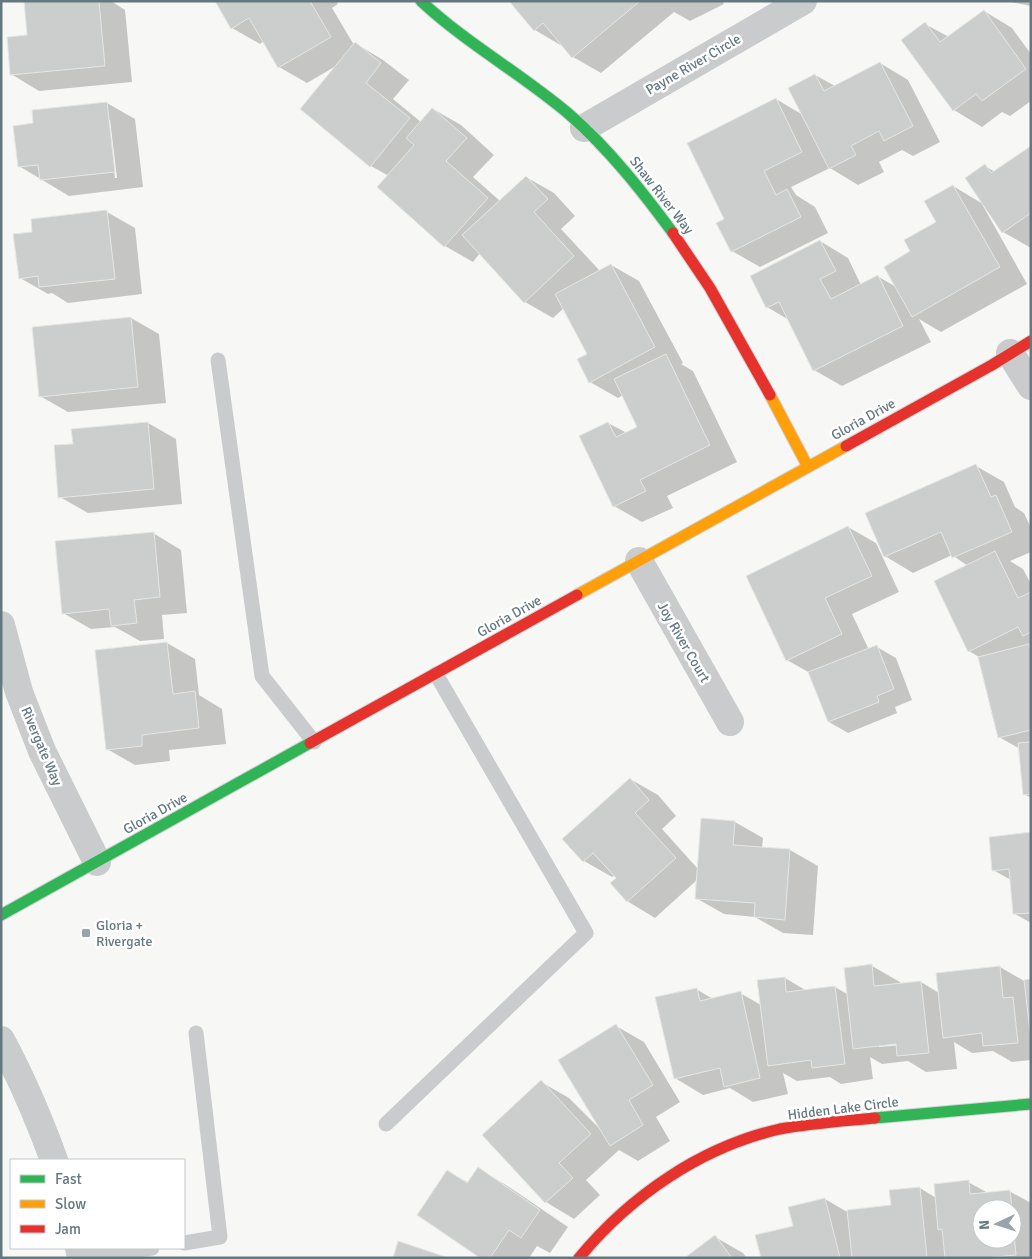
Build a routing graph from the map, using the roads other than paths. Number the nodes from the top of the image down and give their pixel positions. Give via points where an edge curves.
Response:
1 (421, 1) edge
2 (803, 1) edge
3 (584, 128) junction
4 (1021, 347) edge
5 (218, 360) dead end
6 (1031, 386) edge
7 (808, 467) junction
8 (638, 562) junction
9 (1, 625) edge
10 (436, 674) junction
11 (730, 722) dead end
12 (314, 742) junction
13 (97, 862) junction
14 (1, 915) edge
15 (196, 1033) dead end
16 (1, 1040) edge
17 (1031, 1104) edge
18 (386, 1124) dead end
19 (54, 1159) edge
20 (185, 1243) edge
21 (145, 1249) edge
22 (86, 1258) edge
23 (579, 1258) edge

1 - 3 street, Shaw River Way via 454,31 536,87
2 - 3 street, Payne River Circle
3 - 7 street, Shaw River Way via 627,172 678,239 739,334
4 - 6 street
4 - 7 street, Gloria Drive
5 - 12 lane via 262,676
7 - 8 street, Gloria Drive
8 - 10 street, Gloria Drive
8 - 11 street, Joy River Court
9 - 13 street, Rivergate Way via 19,692 42,752
10 - 12 street, Gloria Drive
10 - 18 lane via 586,933
12 - 13 street, Gloria Drive
13 - 14 street, Gloria Drive
15 - 20 lane via 220,1238
16 - 19 street via 40,1120
17 - 23 street, Hidden Lake Circle via 803,1125 741,1142 668,1177 627,1207
21 - 22 lane

